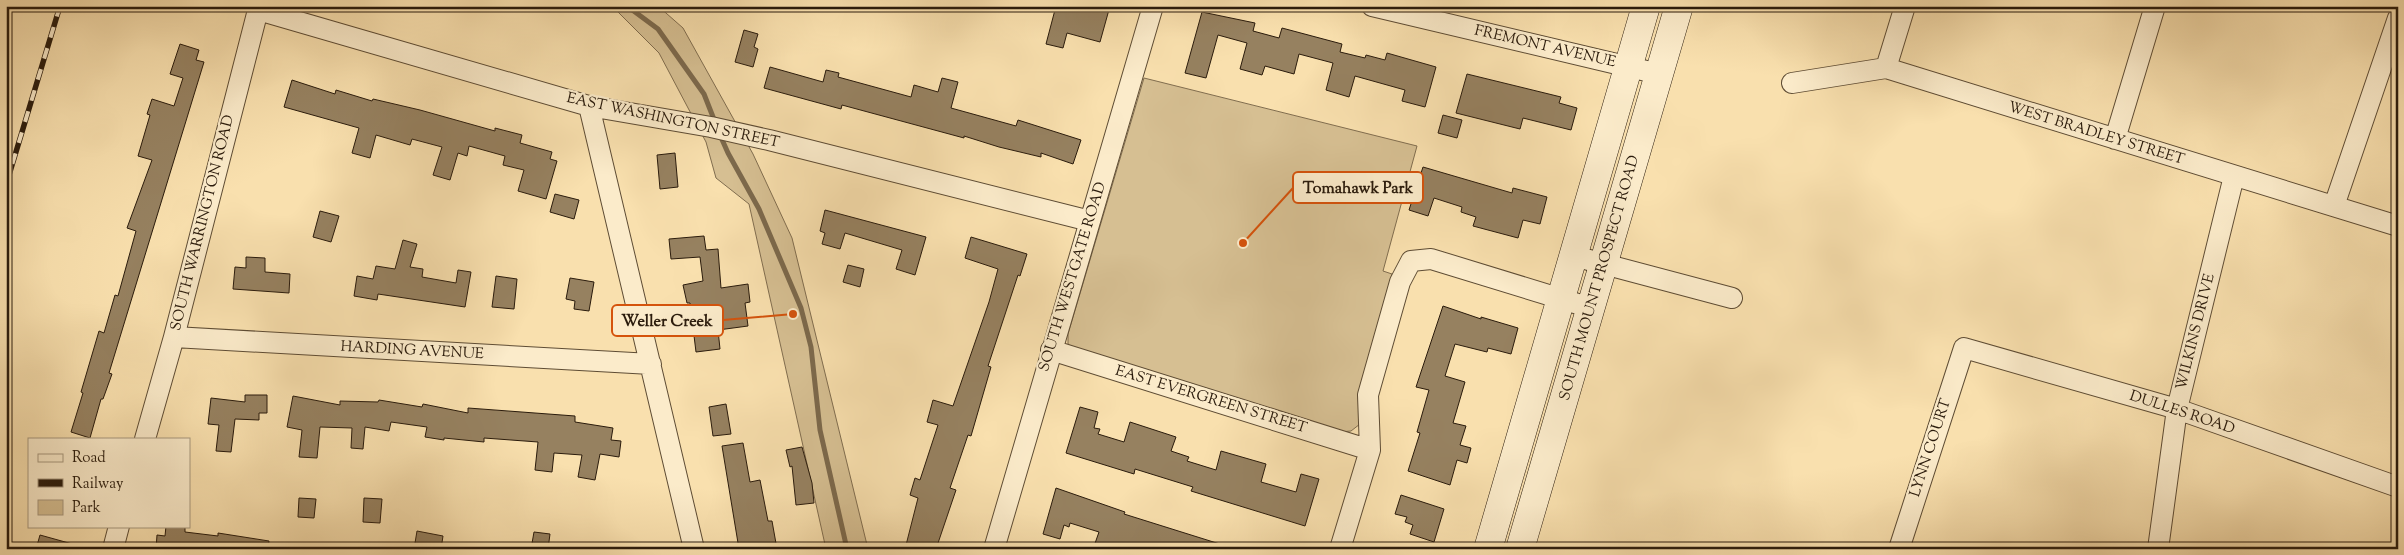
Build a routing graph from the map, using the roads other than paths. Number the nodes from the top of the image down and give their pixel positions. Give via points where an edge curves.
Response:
1 (1153, 6) edge
2 (1372, 6) edge
3 (1646, 6) edge
4 (1679, 6) edge
5 (1904, 6) edge
6 (2155, 6) edge
7 (258, 8) edge
8 (2398, 18) edge
9 (1629, 67) junction
10 (1886, 68) junction
11 (1659, 74) junction
12 (1792, 83) dead end
13 (589, 106) junction
14 (2114, 139) junction
15 (2234, 176) junction
16 (2334, 206) junction
17 (1090, 221) junction
18 (2398, 226) edge
19 (1574, 256) junction
20 (1604, 263) junction
21 (1732, 298) dead end
22 (1562, 299) junction
23 (1591, 308) junction
24 (174, 337) junction
25 (1964, 348) joint
26 (1051, 350) junction
27 (651, 364) junction
28 (2177, 409) junction
29 (145, 438) edge
30 (1370, 450) junction
31 (2398, 487) edge
32 (118, 528) edge
33 (113, 549) edge
34 (694, 549) edge
35 (994, 549) edge
36 (1340, 549) edge
37 (1488, 549) edge
38 (1520, 549) edge
39 (1899, 549) edge
40 (2158, 549) edge

1 - 17 street, SOUTH WESTGATE ROAD
2 - 9 street, FREMONT AVENUE
3 - 9 main road, SOUTH MOUNT PROSPECT ROAD
4 - 11 main road, SOUTH MOUNT PROSPECT ROAD
5 - 10 street
6 - 14 street
7 - 13 street, EAST WASHINGTON STREET
7 - 24 street, SOUTH WARRINGTON ROAD
8 - 16 street
9 - 11 street, FREMONT AVENUE
9 - 19 main road, SOUTH MOUNT PROSPECT ROAD
10 - 12 street, WEST BRADLEY STREET
10 - 14 street, WEST BRADLEY STREET
11 - 20 main road, SOUTH MOUNT PROSPECT ROAD
13 - 17 street, EAST WASHINGTON STREET via 711,126
13 - 27 street
14 - 15 street, WEST BRADLEY STREET
15 - 16 street, WEST BRADLEY STREET
15 - 28 street, WILKINS DRIVE
16 - 18 street, WEST BRADLEY STREET
17 - 26 street, SOUTH WESTGATE ROAD
19 - 20 street
19 - 22 main road, SOUTH MOUNT PROSPECT ROAD
20 - 21 street
20 - 23 main road, SOUTH MOUNT PROSPECT ROAD
22 - 23 street
22 - 30 street via 1431,259 1411,261 1400,282 1368,395
22 - 37 main road, SOUTH MOUNT PROSPECT ROAD
23 - 38 main road, SOUTH MOUNT PROSPECT ROAD
24 - 27 street, HARDING AVENUE
24 - 29 street, SOUTH WARRINGTON ROAD
25 - 28 street, DULLES ROAD
25 - 39 street, LYNN COURT
26 - 30 street, EAST EVERGREEN STREET
26 - 35 street, SOUTH WESTGATE ROAD
27 - 34 street
28 - 31 street, DULLES ROAD
28 - 40 street, WILKINS DRIVE
30 - 36 street
32 - 33 street

